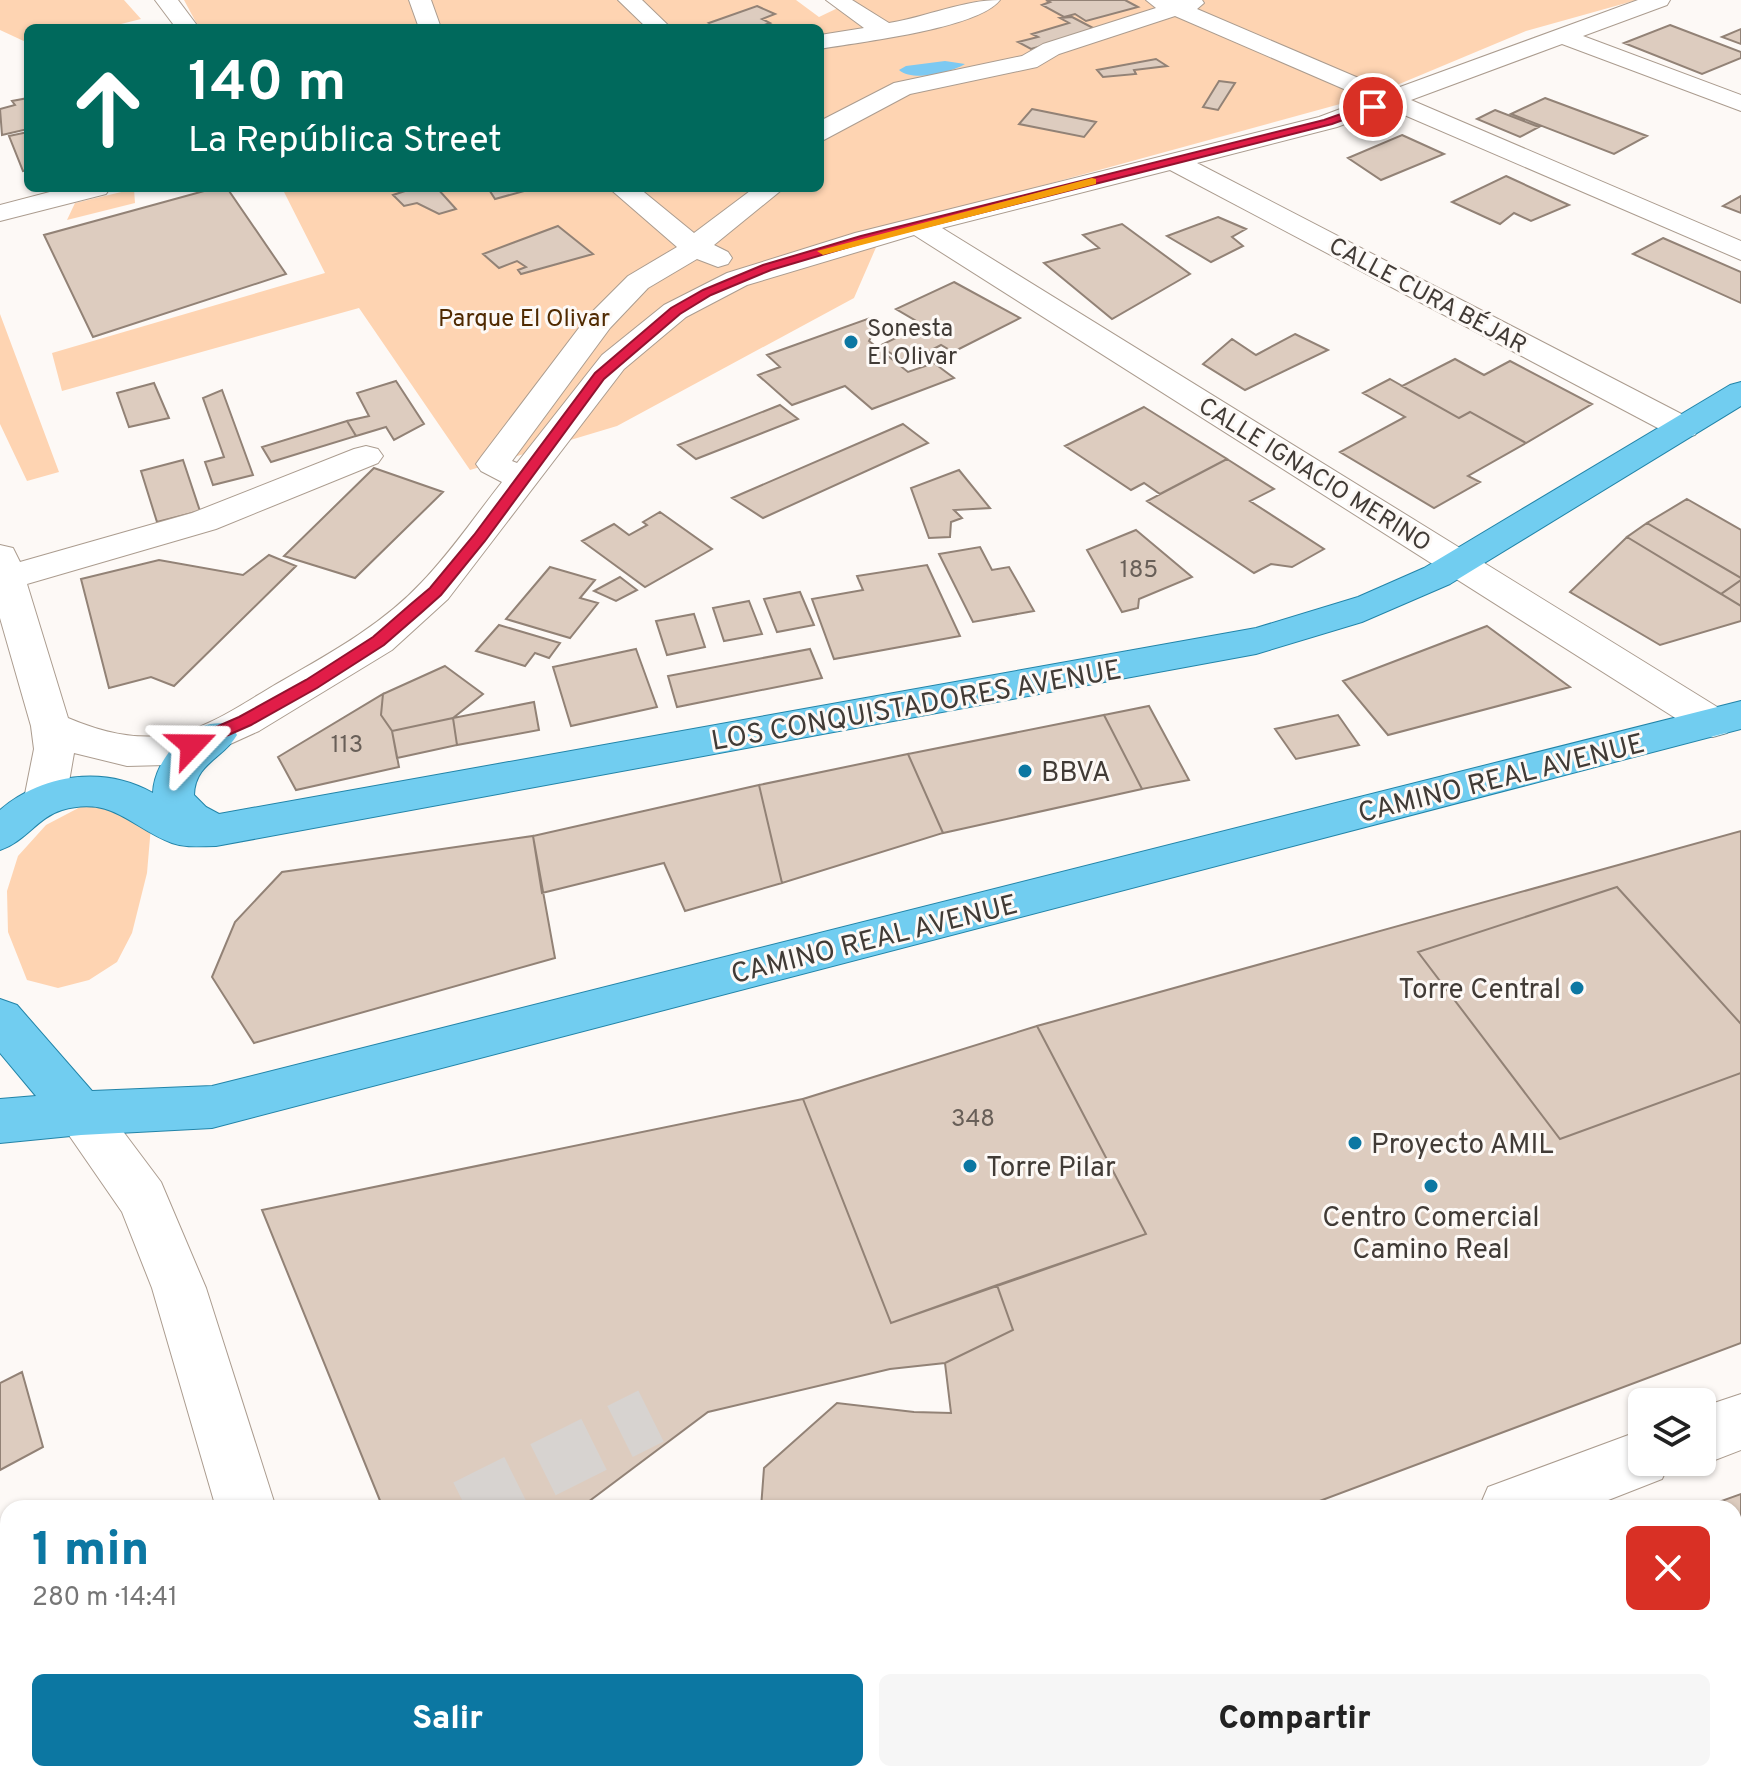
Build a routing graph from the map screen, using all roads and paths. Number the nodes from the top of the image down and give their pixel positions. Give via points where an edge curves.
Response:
1 (166, 0) edge
2 (420, 0) edge
3 (629, 0) edge
4 (989, 0) edge
5 (1203, 0) edge
6 (1659, 0) edge
7 (844, 2) edge
8 (1166, 4) edge
9 (185, 24) edge
10 (421, 24) edge
11 (656, 24) edge
12 (883, 30) junction
13 (1560, 35) junction
14 (824, 41) edge
15 (1391, 100) junction
16 (1741, 104) edge
17 (824, 128) edge
18 (1173, 161) junction
19 (81, 192) edge
20 (627, 192) edge
21 (766, 192) edge
22 (0, 213) edge
23 (918, 225) junction
24 (693, 246) junction
25 (1741, 251) edge
26 (767, 267) junction
27 (1741, 392) edge
28 (1683, 428) junction
29 (366, 456) dead end
30 (524, 480) junction
31 (1459, 564) junction
32 (3, 567) edge
33 (10, 628) edge
34 (1727, 719) edge
35 (51, 726) junction
36 (217, 735) junction
37 (45, 799) junction
38 (216, 830) junction
39 (0, 834) edge
40 (0, 1019) edge
41 (81, 1113) junction
42 (0, 1121) edge
43 (1741, 1422) edge
44 (1716, 1431) edge
45 (1628, 1464) edge
46 (244, 1500) edge
47 (1531, 1500) edge

1 - 9 street
2 - 10 street
3 - 11 street
4 - 12 street via 966,12
5 - 8 street
6 - 13 street
7 - 12 street
8 - 15 street
8 - 17 street via 1029,62 903,88
12 - 14 street
13 - 15 street
13 - 16 street
15 - 18 street via 1328,122
15 - 25 street
18 - 23 street
18 - 28 street, CALLE CURA BÉJAR
19 - 22 street
20 - 24 street
21 - 24 street
23 - 26 street
23 - 31 street, CALLE IGNACIO MERINO
24 - 26 street via 721,260
24 - 30 street via 638,282 599,322 493,464
26 - 30 street via 675,311 613,362
27 - 28 main road, LOS CONQUISTADORES AVENUE
28 - 31 main road, LOS CONQUISTADORES AVENUE
29 - 32 street via 204,521
30 - 36 street via 435,591 379,641
31 - 34 street, CALLE IGNACIO MERINO
31 - 38 main road, LOS CONQUISTADORES AVENUE via 1395,598 1256,641
32 - 33 street
33 - 35 street
34 - 41 main road, CAMINO REAL AVENUE via 212,1107
35 - 36 street via 85,742 127,751 180,747
35 - 37 street via 54,749
36 - 38 main road via 183,763 172,790 181,811
37 - 38 main road, LOS CONQUISTADORES AVENUE via 97,789 126,797 183,830
37 - 39 main road
40 - 41 main road
41 - 42 main road, CAMINO REAL AVENUE
41 - 46 street via 143,1199 179,1288
43 - 44 street
45 - 47 street

